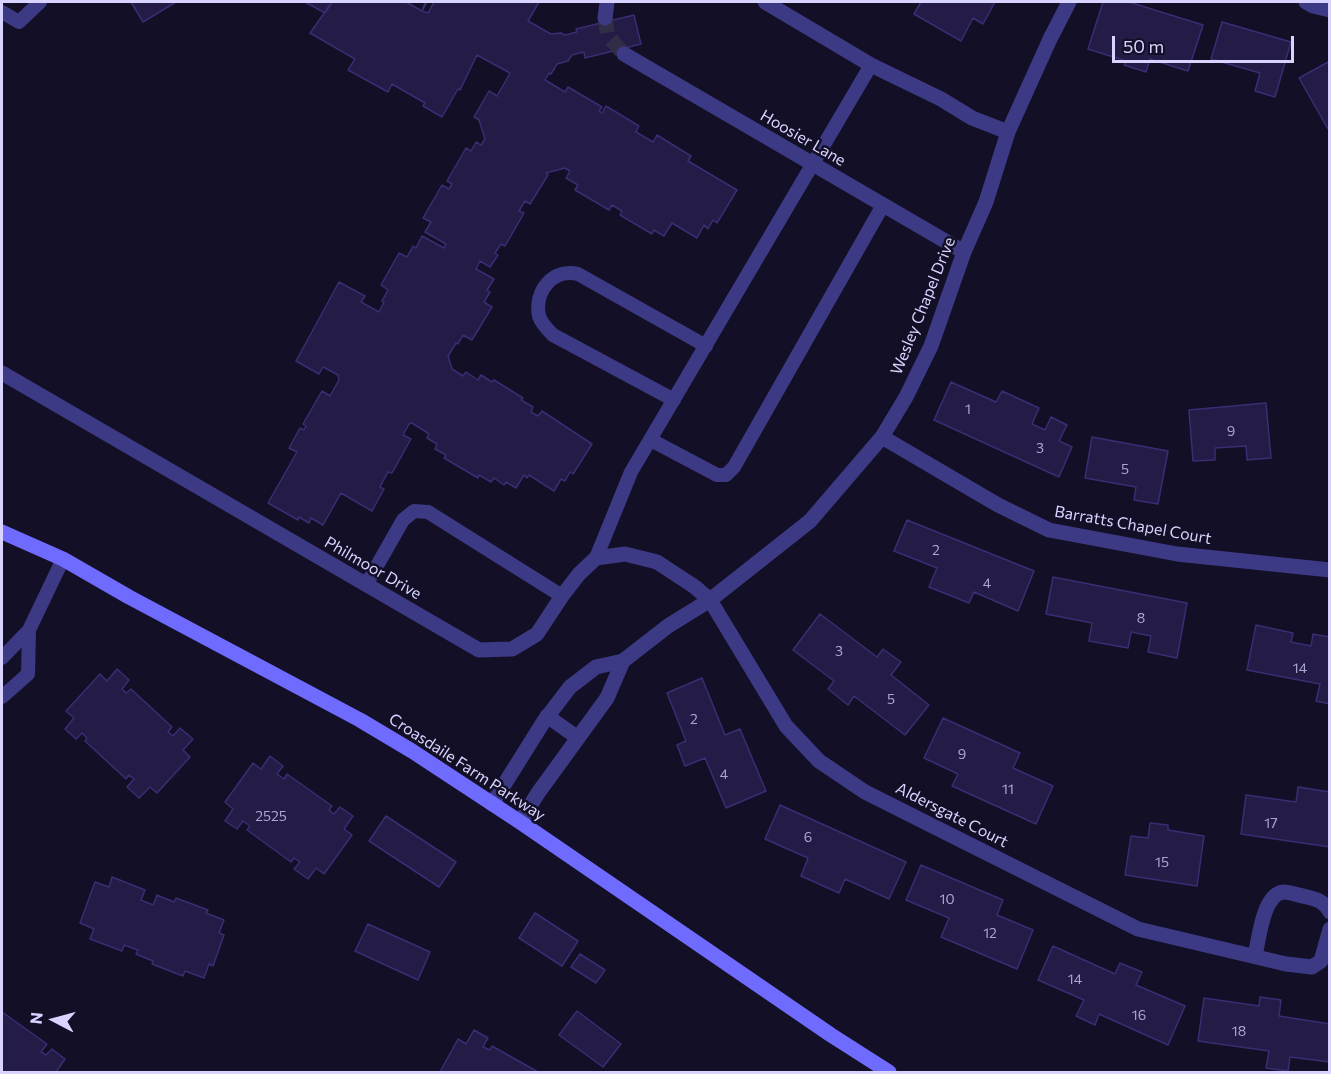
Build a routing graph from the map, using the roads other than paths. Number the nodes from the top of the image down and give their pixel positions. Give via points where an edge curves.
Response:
1 (40, 2) edge
2 (607, 2) edge
3 (765, 2) edge
4 (1069, 2) edge
5 (1306, 2) edge
6 (1329, 10) edge
7 (2, 12) edge
8 (605, 18) tunnel mouth
9 (624, 54) tunnel mouth
10 (870, 65) junction
11 (1008, 132) junction
12 (811, 164) junction
13 (883, 205) junction
14 (964, 252) junction
15 (706, 346) junction
16 (2, 373) edge
17 (674, 400) junction
18 (882, 436) junction
19 (651, 440) junction
20 (2, 532) edge
21 (597, 558) junction
22 (63, 559) junction
23 (1329, 570) edge
24 (366, 585) junction
25 (562, 596) junction
26 (710, 600) junction
27 (29, 630) junction
28 (2, 658) edge
29 (623, 661) junction
30 (2, 697) edge
31 (547, 716) junction
32 (578, 738) junction
33 (492, 804) junction
34 (520, 822) junction
35 (1329, 912) edge
36 (1329, 929) edge
37 (1255, 956) junction
38 (889, 1072) edge

1 - 7 lane via 19,22
2 - 8 street
3 - 10 street
4 - 11 street, Wesley Chapel Drive
5 - 6 street
9 - 12 street, Hoosier Lane
10 - 11 street via 972,118
10 - 12 lane
11 - 14 street, Wesley Chapel Drive via 988,197
12 - 13 street, Hoosier Lane
12 - 15 lane
13 - 14 street, Hoosier Lane
13 - 19 lane via 734,467 726,475 717,475
14 - 18 street, Wesley Chapel Drive via 931,346
15 - 17 lane
15 - 17 lane via 578,274 567,271 554,276 546,285 539,316 553,335
16 - 24 street, Philmoor Drive
17 - 19 lane
18 - 23 street, Barratts Chapel Court via 998,505 1049,530 1177,554
18 - 26 street, Wesley Chapel Drive via 810,521
19 - 21 lane via 632,472
20 - 22 street, Croasdaile Farm Parkway
21 - 25 street, Philmoor Drive
21 - 26 street via 625,554 657,562
22 - 27 lane
22 - 33 street, Croasdaile Farm Parkway via 360,720
24 - 25 street, Philmoor Drive via 479,650 512,649 537,634
24 - 25 lane via 403,520 414,511 428,512
26 - 29 street, Wesley Chapel Drive
26 - 37 street, Aldersgate Court via 786,726 819,761 865,792 1138,929
27 - 28 lane
27 - 30 lane via 28,674
29 - 31 street, Wesley Chapel Drive via 596,667 570,687
29 - 32 street, Wesley Chapel Drive via 607,698
31 - 32 street
31 - 33 street, Wesley Chapel Drive
32 - 34 street, Wesley Chapel Drive
33 - 34 street, Croasdaile Farm Parkway
34 - 38 street, Croasdaile Farm Parkway
35 - 37 street via 1320,900 1285,892 1276,894 1265,910
36 - 37 street, Aldersgate Court via 1321,961 1312,967

